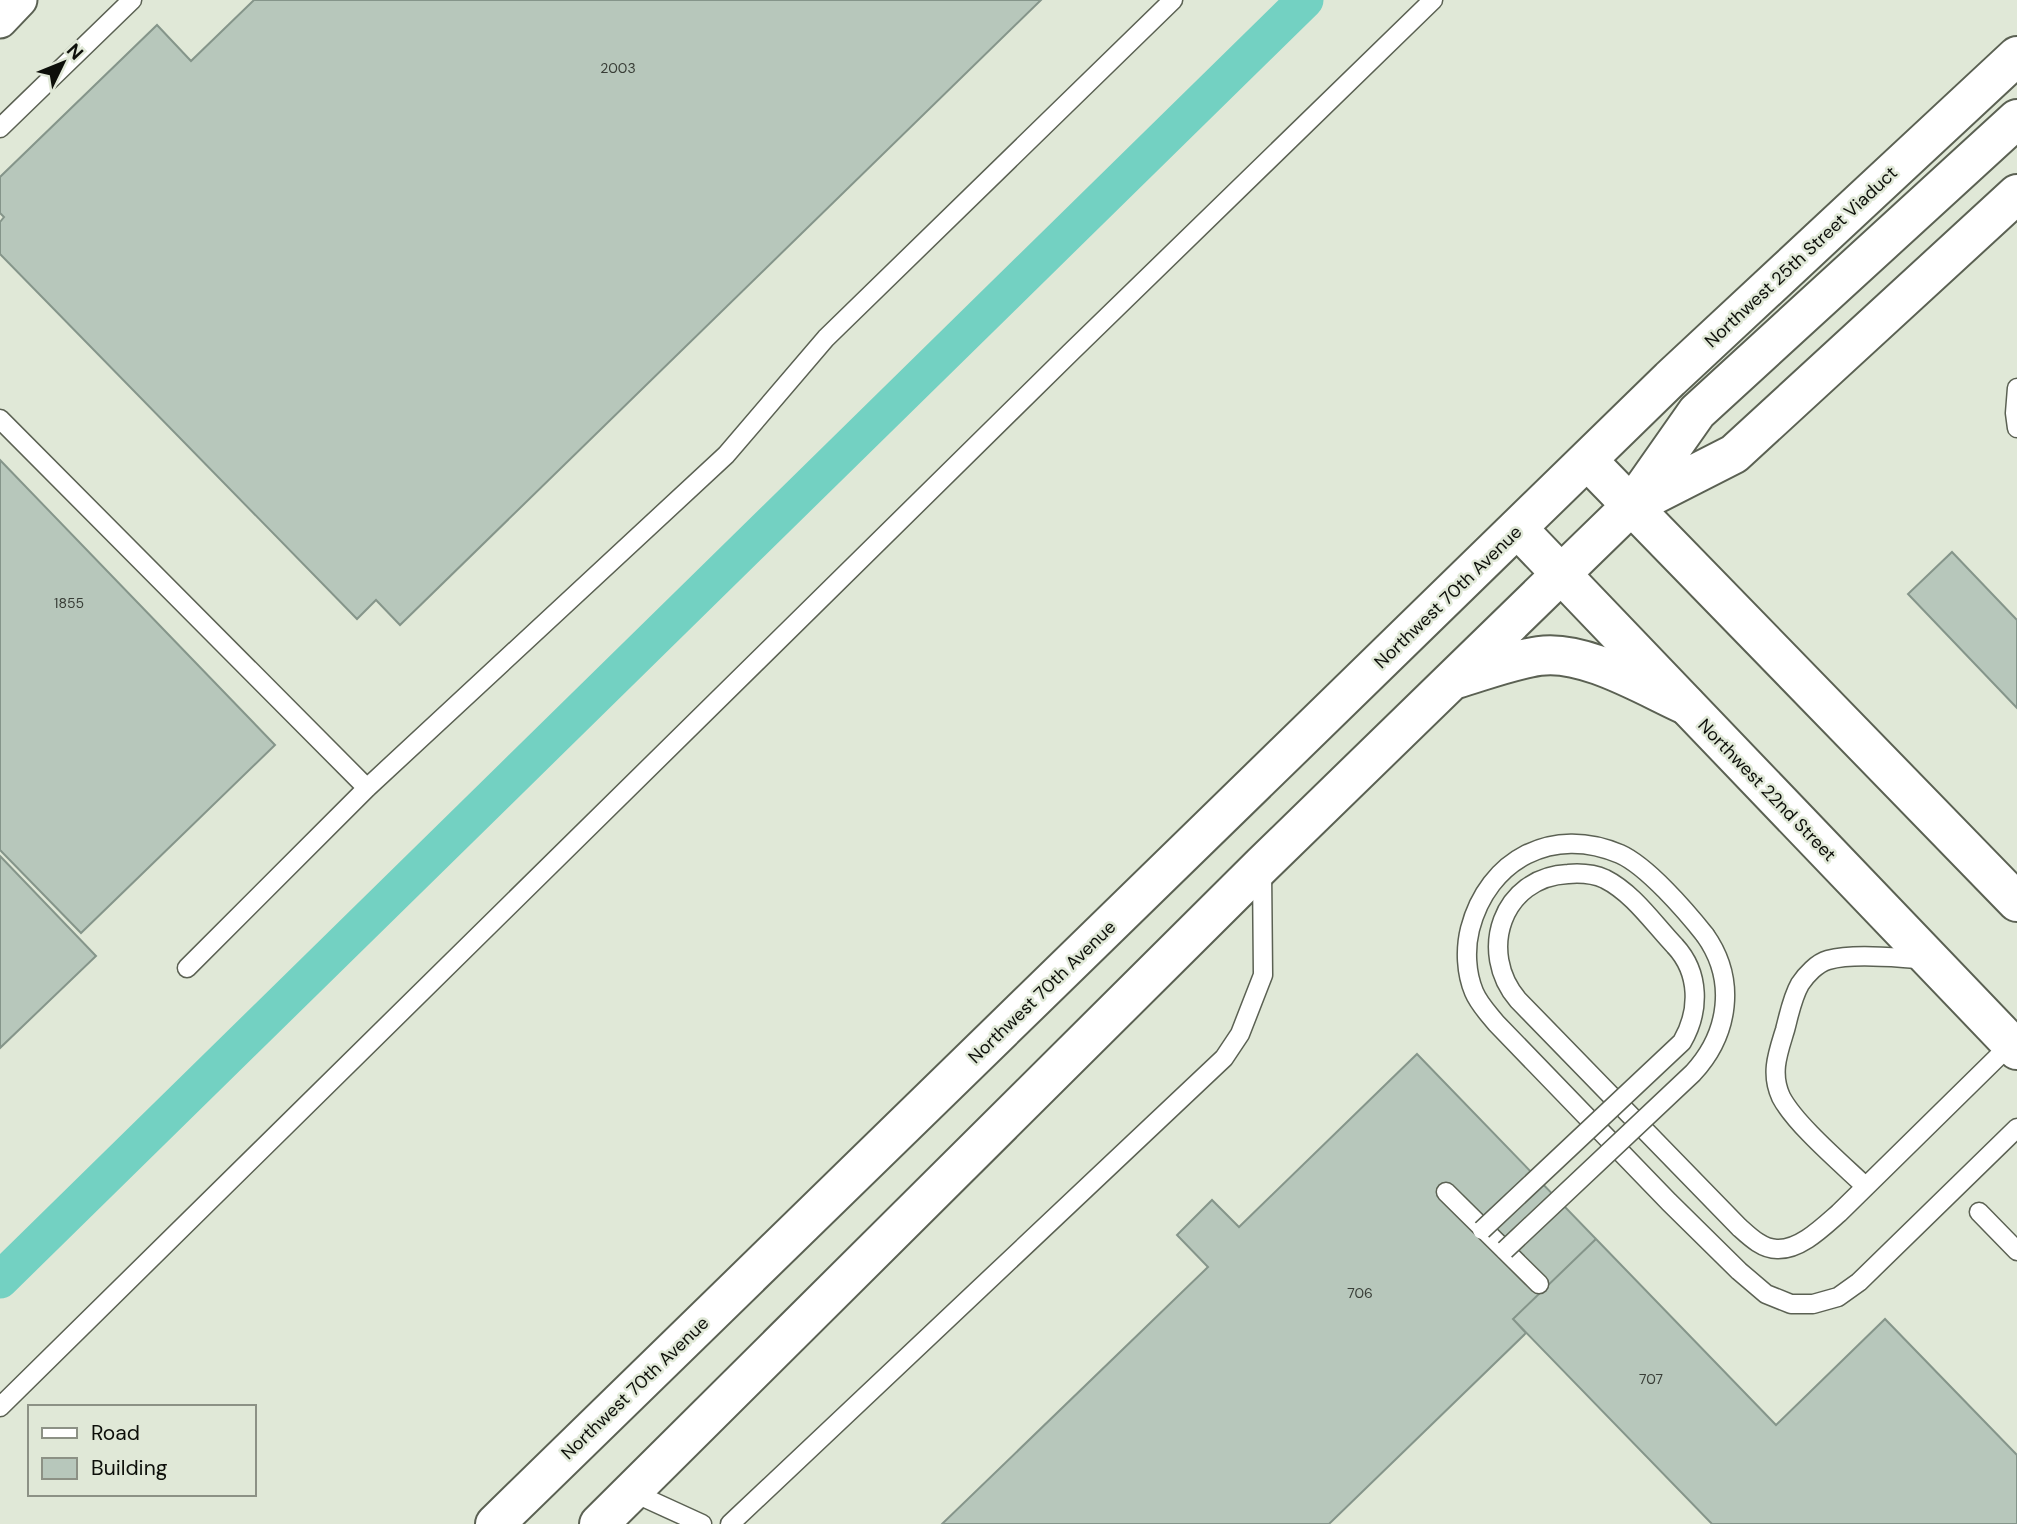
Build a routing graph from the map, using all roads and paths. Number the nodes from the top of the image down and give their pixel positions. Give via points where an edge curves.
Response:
1 (20, 0) edge
2 (131, 0) edge
3 (1173, 0) edge
4 (1433, 0) edge
5 (0, 21) edge
6 (2017, 56) edge
7 (2017, 119) edge
8 (0, 128) edge
9 (2017, 194) edge
10 (2017, 388) edge
11 (0, 419) edge
12 (2017, 428) edge
13 (1588, 461) junction
14 (1631, 506) junction
15 (1518, 529) junction
16 (1562, 575) junction
17 (1454, 679) junction
18 (1686, 705) junction
19 (367, 788) junction
20 (1262, 865) junction
21 (2017, 902) edge
22 (1930, 959) junction
23 (187, 968) dead end
24 (2015, 1044) edge
25 (2017, 1128) edge
26 (1865, 1186) junction
27 (1446, 1192) dead end
28 (1979, 1212) dead end
29 (1482, 1230) junction
30 (1505, 1250) junction
31 (2017, 1251) edge
32 (1539, 1284) dead end
33 (0, 1407) edge
34 (632, 1492) junction
35 (495, 1524) edge
36 (599, 1524) edge
37 (702, 1524) edge
38 (730, 1524) edge

1 - 5 street
2 - 8 lane
3 - 19 lane via 826,338 726,455
4 - 33 lane
6 - 13 main road, Northwest 25th Street Viaduct
7 - 14 main road via 1697,412
9 - 14 main road via 1734,454
10 - 12 lane
11 - 19 lane
13 - 14 main road
13 - 15 main road, Northwest 70th Avenue
14 - 16 main road
14 - 21 main road
15 - 16 main road, Northwest 22nd Street
15 - 35 main road, Northwest 70th Avenue
16 - 17 main road
16 - 18 main road, Northwest 22nd Street
17 - 18 main road via 1540,656 1566,656 1593,663
17 - 20 main road
18 - 22 main road, Northwest 22nd Street
19 - 23 lane
20 - 34 main road
20 - 38 lane via 1263,975 1240,1034 1224,1058
22 - 24 main road, Northwest 22nd Street
22 - 26 lane via 1826,960 1800,983 1774,1063 1782,1098
24 - 26 lane
25 - 30 lane, bridge via 1859,1282 1838,1297 1791,1304 1766,1294 1640,1172 1631,1162 1621,1152 1612,1142 1496,1023 1474,993 1467,954 1481,897 1504,869 1550,846 1569,843 1604,848 1623,855 1648,874 1712,945 1722,975 1725,1010 1711,1053 1693,1073 1624,1139 1614,1148 1604,1157
26 - 29 lane, bridge via 1819,1230 1796,1245 1776,1250 1758,1243 1690,1179 1642,1129 1623,1109 1614,1099 1518,1000 1503,979 1497,946 1505,914 1526,889 1562,874 1590,875 1617,887 1681,953 1692,975 1693,1019 1673,1052 1623,1099 1612,1108
27 - 29 lane
28 - 31 lane
29 - 30 lane
30 - 32 lane
34 - 36 main road
34 - 37 lane

